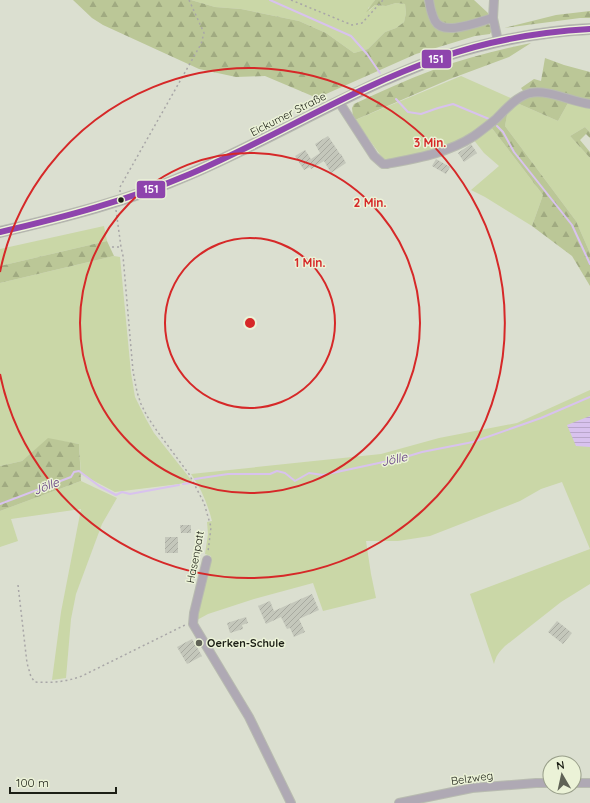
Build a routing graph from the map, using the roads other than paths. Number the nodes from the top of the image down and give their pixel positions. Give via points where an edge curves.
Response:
1 (429, 0) edge
2 (494, 0) edge
3 (493, 18) junction
4 (590, 29) edge
5 (498, 41) junction
6 (338, 102) junction
7 (590, 104) edge
8 (0, 232) edge
9 (207, 560) road end
10 (542, 783) edge
11 (292, 803) edge
12 (399, 803) edge

1 - 3 street via 435,21 443,28 460,27
2 - 3 street
3 - 5 street
4 - 5 main road, Eickumer Straße via 535,34
5 - 6 main road, Eickumer Straße via 446,56
6 - 7 street via 374,156 383,164 440,153 464,142 486,127 515,101 529,94 536,92
6 - 8 main road, Eickumer Straße via 236,154 153,189 115,202
9 - 11 street, Hasenpatt via 193,624 249,717
10 - 12 street, Belzweg via 472,788

